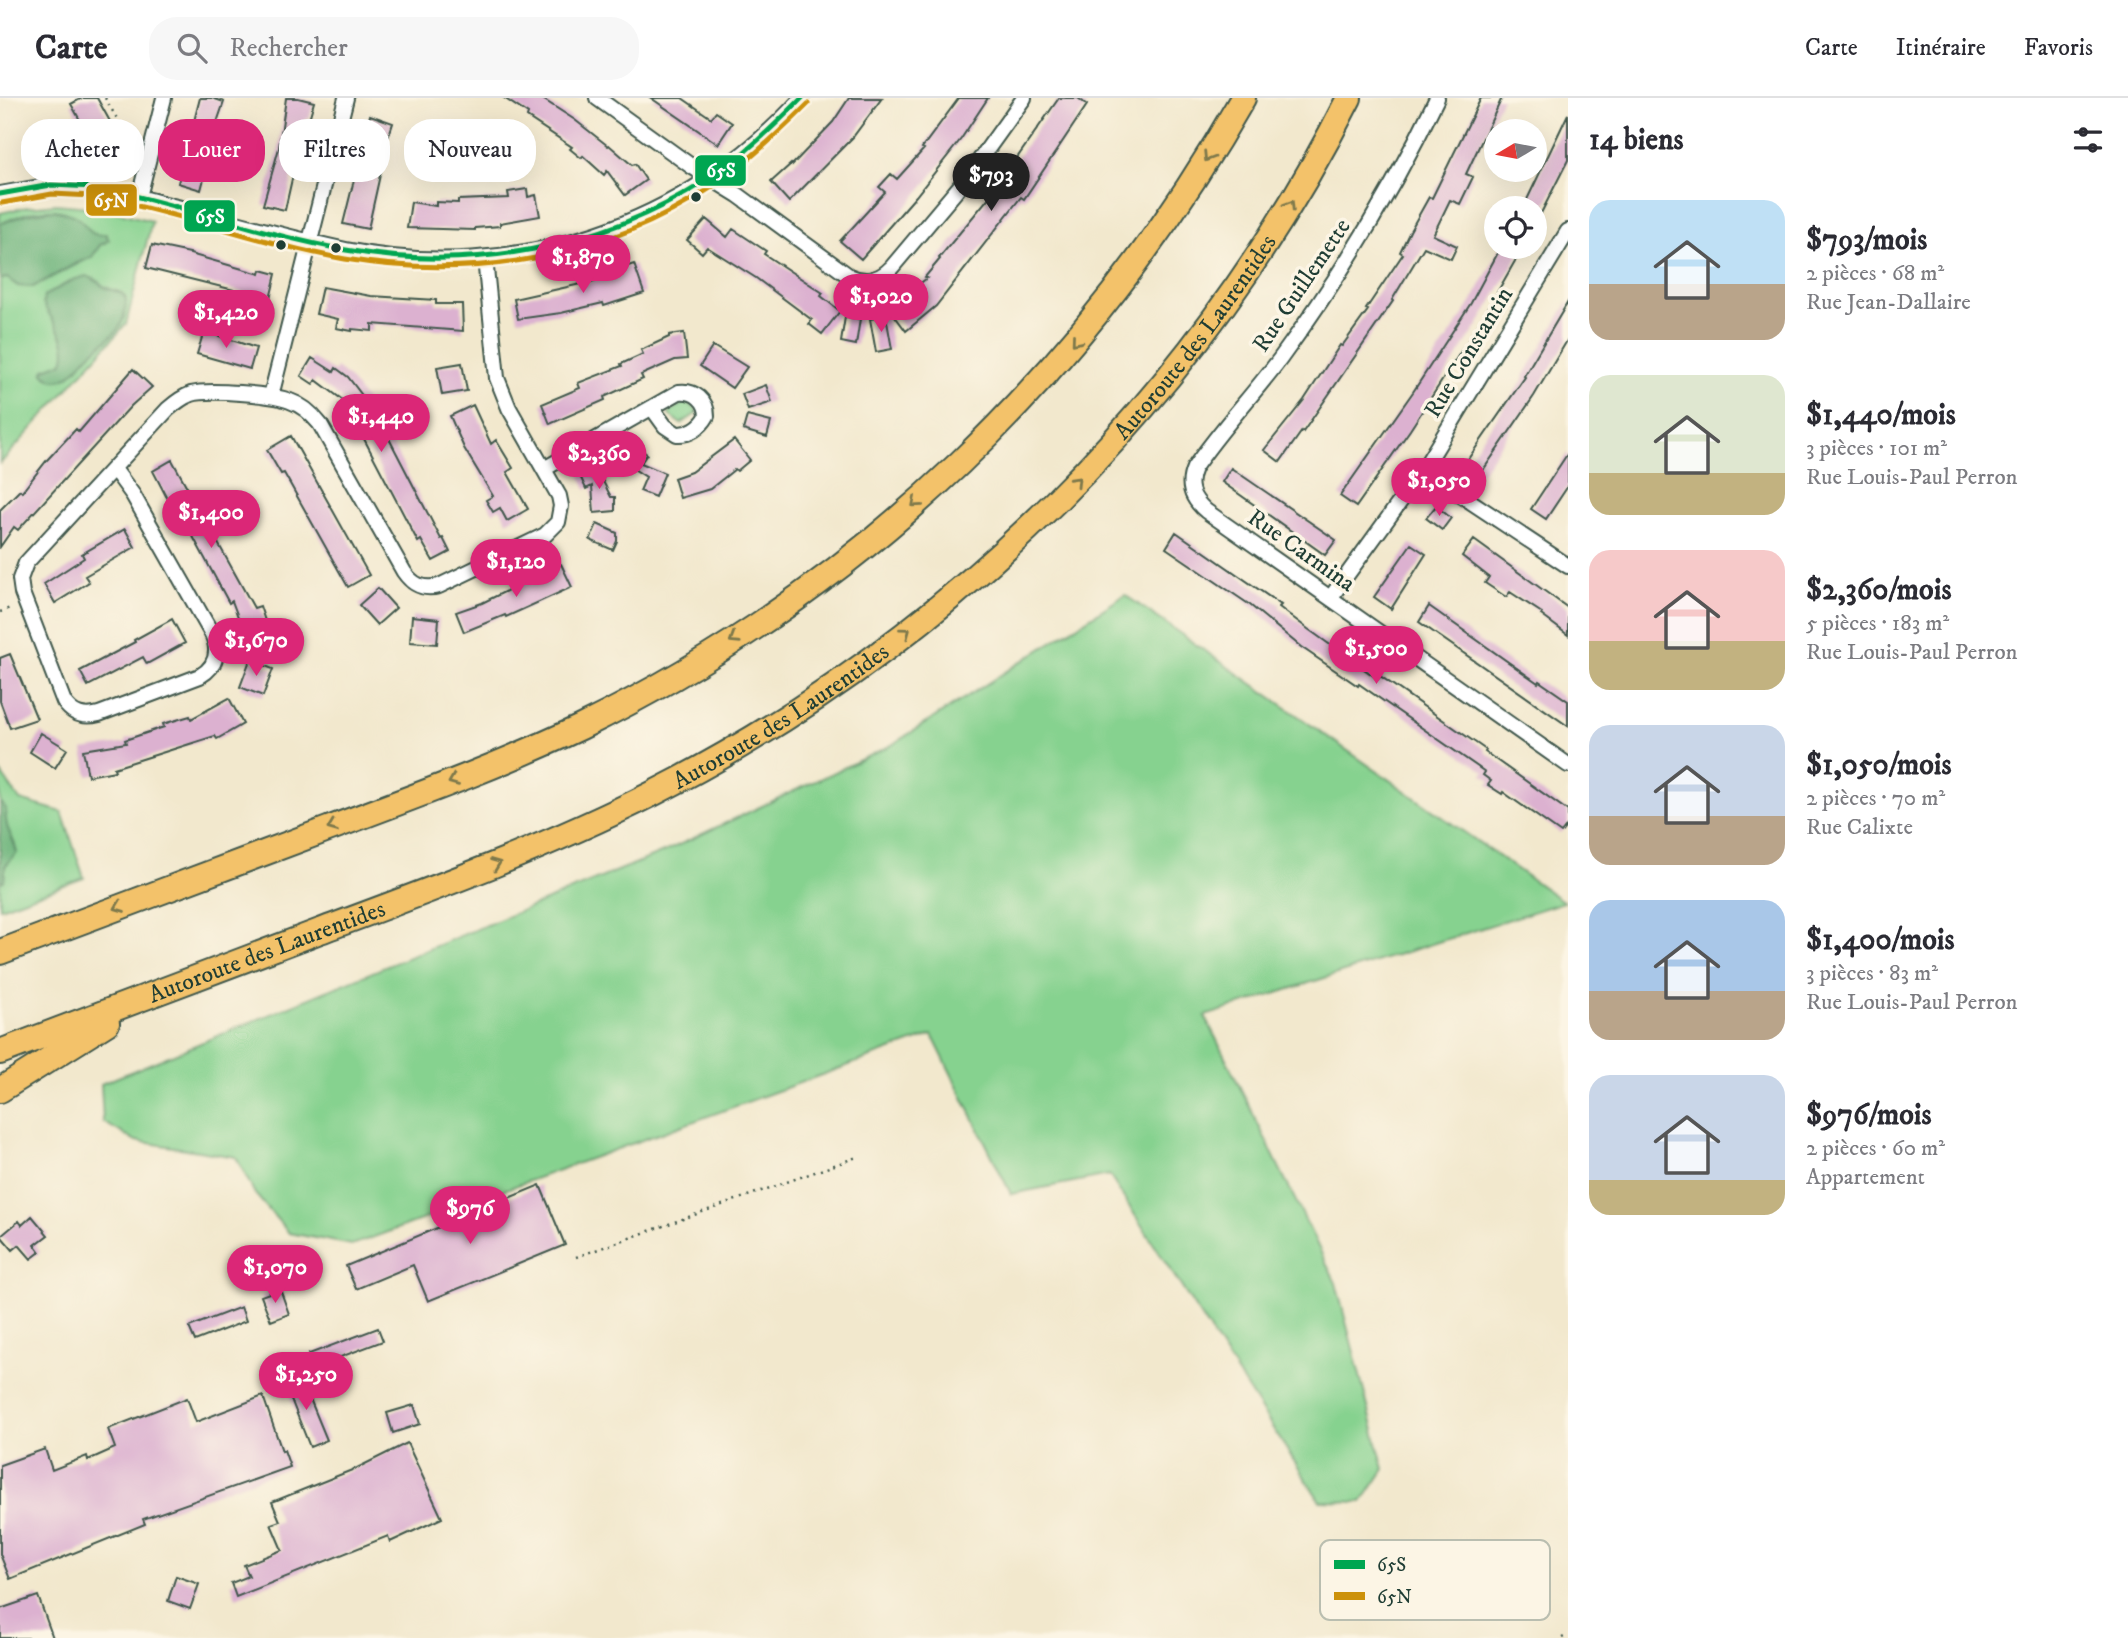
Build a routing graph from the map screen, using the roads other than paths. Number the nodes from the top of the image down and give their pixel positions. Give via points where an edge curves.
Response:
1 (164, 98) edge
2 (346, 98) edge
3 (597, 98) edge
4 (802, 98) edge
5 (1024, 98) edge
6 (1243, 98) edge
7 (1349, 98) edge
8 (1437, 98) edge
9 (711, 178) junction
10 (0, 194) edge
11 (139, 197) junction
12 (1568, 231) edge
13 (310, 240) junction
14 (485, 258) junction
15 (271, 397) junction
16 (652, 408) dead end
17 (114, 469) junction
18 (544, 469) junction
19 (1423, 470) junction
20 (1190, 487) joint
21 (1565, 559) edge
22 (1331, 597) junction
23 (1568, 765) edge
24 (0, 952) edge
25 (159, 991) junction
26 (0, 1052) edge
27 (0, 1090) edge

1 - 11 street
2 - 13 street
3 - 9 street
4 - 9 street via 758,143
5 - 9 street via 955,194 892,267 875,279 849,276
6 -> 24 highway via 1154,240 1046,375 925,496 791,601 668,679 529,750
25 -> 7 highway, Autoroute des Laurentides via 473,874 599,820 759,734 904,634 1023,534 1138,414 1265,245
8 - 20 street, Rue Guillemette via 1347,261 1278,361 1194,468
9 - 14 street via 655,211 598,234
10 - 11 street via 75,185
11 - 13 street
12 - 19 street, Rue Constantin
13 - 14 street via 380,255
13 - 15 street
14 - 18 street via 497,379
15 - 17 street via 204,392 187,396 168,409
15 - 18 street via 296,404 315,417 404,572 424,588 444,584 555,527 561,501
16 - 18 street
17 - 17 street via 212,634 216,656 200,676 84,716 64,702 20,579 26,563
19 - 21 street
19 - 22 street, Rue Constantin
20 - 22 street, Rue Carmina via 1198,505
22 - 23 street, Rue Carmina
25 - 26 highway, Autoroute des Laurentides
25 - 27 highway

